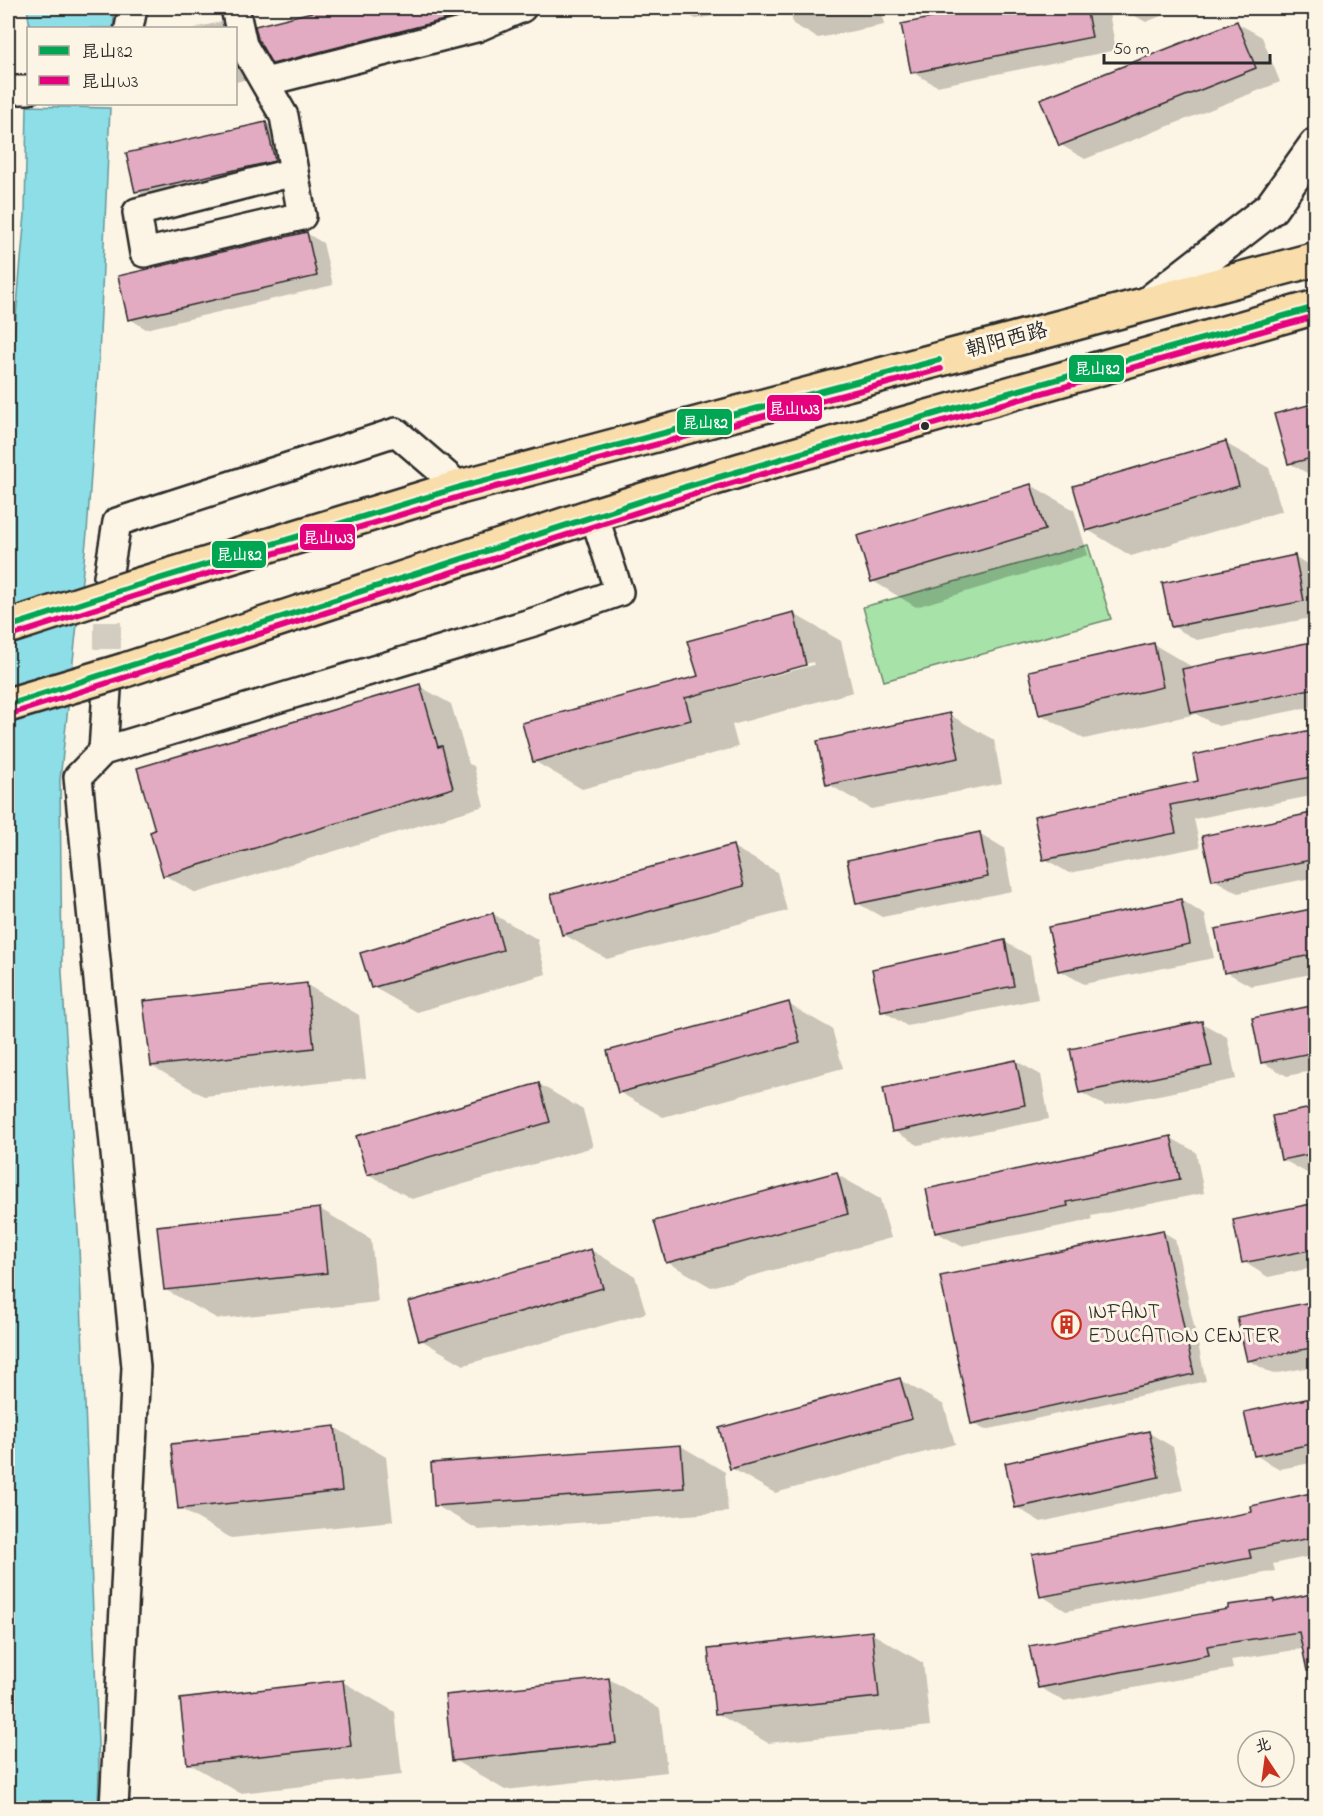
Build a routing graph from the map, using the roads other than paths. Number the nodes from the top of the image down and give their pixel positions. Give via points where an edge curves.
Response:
1 (133, 8) edge
2 (235, 8) edge
3 (522, 8) edge
4 (129, 27) edge
5 (265, 82) junction
6 (8, 90) edge
7 (27, 90) edge
8 (1316, 145) edge
9 (294, 172) junction
10 (1316, 259) edge
11 (1149, 303) junction
12 (1316, 307) edge
13 (460, 487) junction
14 (594, 515) junction
15 (120, 582) junction
16 (8, 627) edge
17 (116, 680) junction
18 (8, 705) edge
19 (103, 751) junction
20 (114, 1809) edge

1 - 4 street
2 - 5 street via 243,45
3 - 5 street via 476,28
5 - 9 street via 284,116
6 - 7 street
8 - 11 street via 1271,208
9 - 9 street via 302,216 144,253 137,212
10 - 11 main road, 朝阳西路
11 - 13 main road, 朝阳西路
12 - 14 main road
13 - 15 main road, 朝阳西路
13 - 15 street via 396,432 117,522
14 - 17 main road
14 - 19 street via 619,592 537,621
15 - 16 main road, 朝阳西路, bridge
17 - 18 main road, bridge
17 - 19 street
19 - 20 street via 78,777 136,1366

